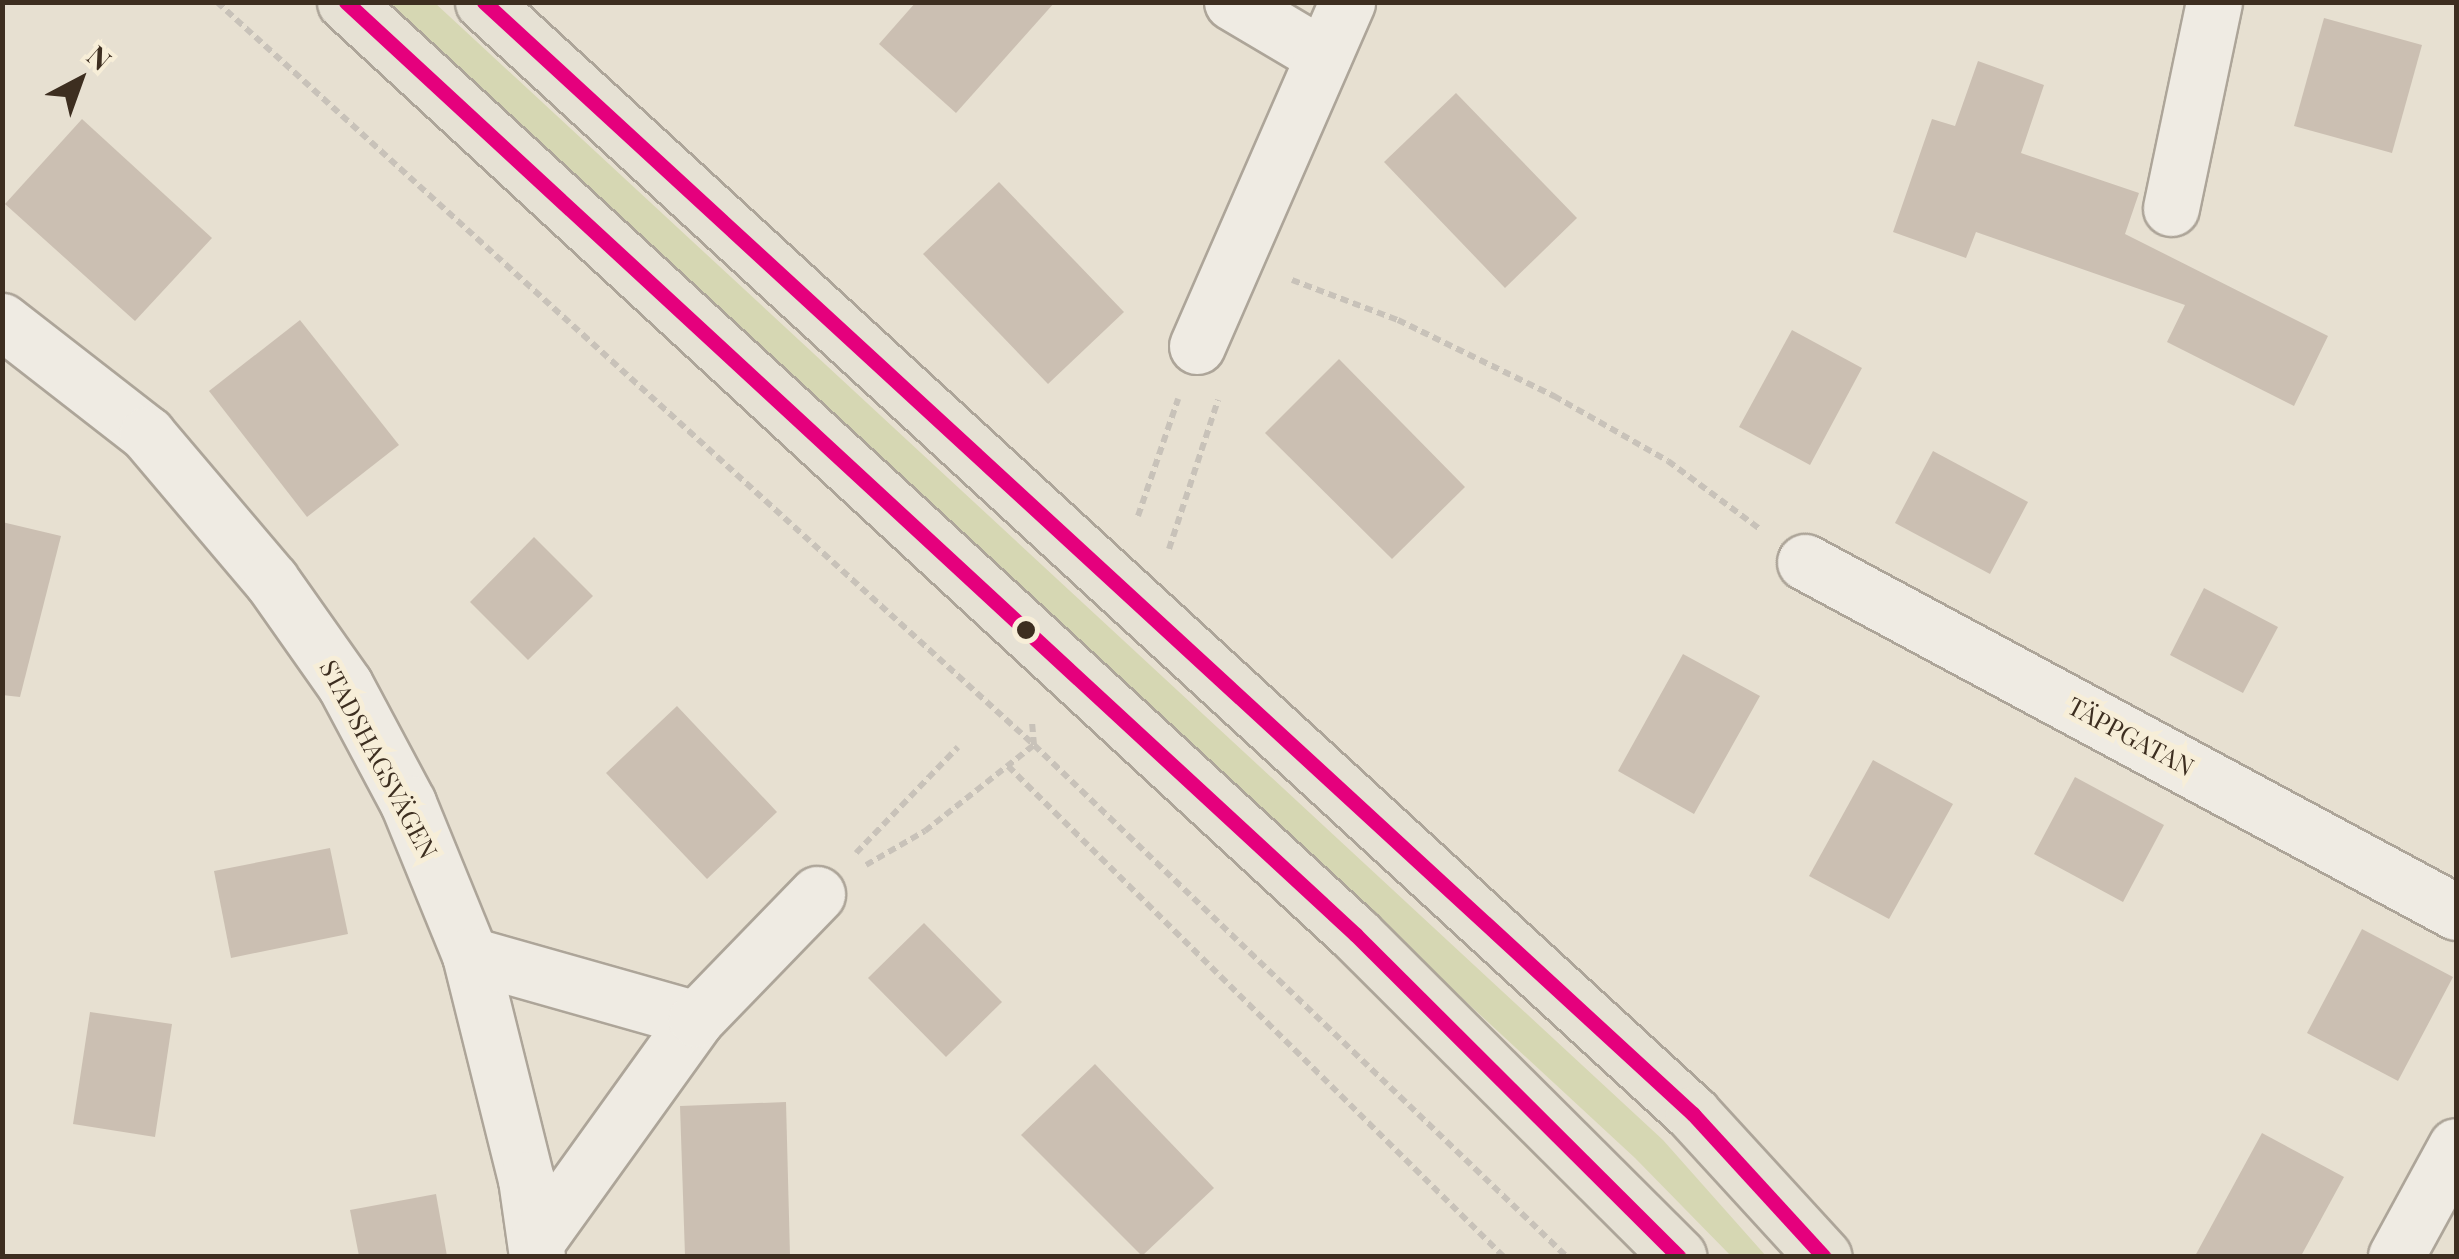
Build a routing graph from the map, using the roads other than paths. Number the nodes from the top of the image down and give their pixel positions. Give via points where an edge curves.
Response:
1 (344, 2) edge
2 (483, 2) edge
3 (1232, 2) edge
4 (1347, 2) edge
5 (2214, 2) edge
6 (1323, 56) junction
7 (2171, 208) dead end
8 (2, 321) edge
9 (1197, 346) road end
10 (1805, 562) road end
11 (817, 894) road end
12 (2456, 912) edge
13 (470, 955) junction
14 (696, 1019) junction
15 (2456, 1146) edge
16 (536, 1250) edge
17 (1678, 1256) edge
18 (1822, 1256) edge
19 (2396, 1256) edge

1 - 17 main road via 1356,935
2 - 18 main road via 1693,1114
3 - 6 street
4 - 6 street
5 - 7 street
6 - 9 street
8 - 13 street, STADSHAGSVÄGEN via 147,434 271,580 345,685 408,803
10 - 12 street, TÄPPGATAN
11 - 14 street
13 - 14 street
13 - 16 street, STADSHAGSVÄGEN
14 - 16 street
15 - 19 street

